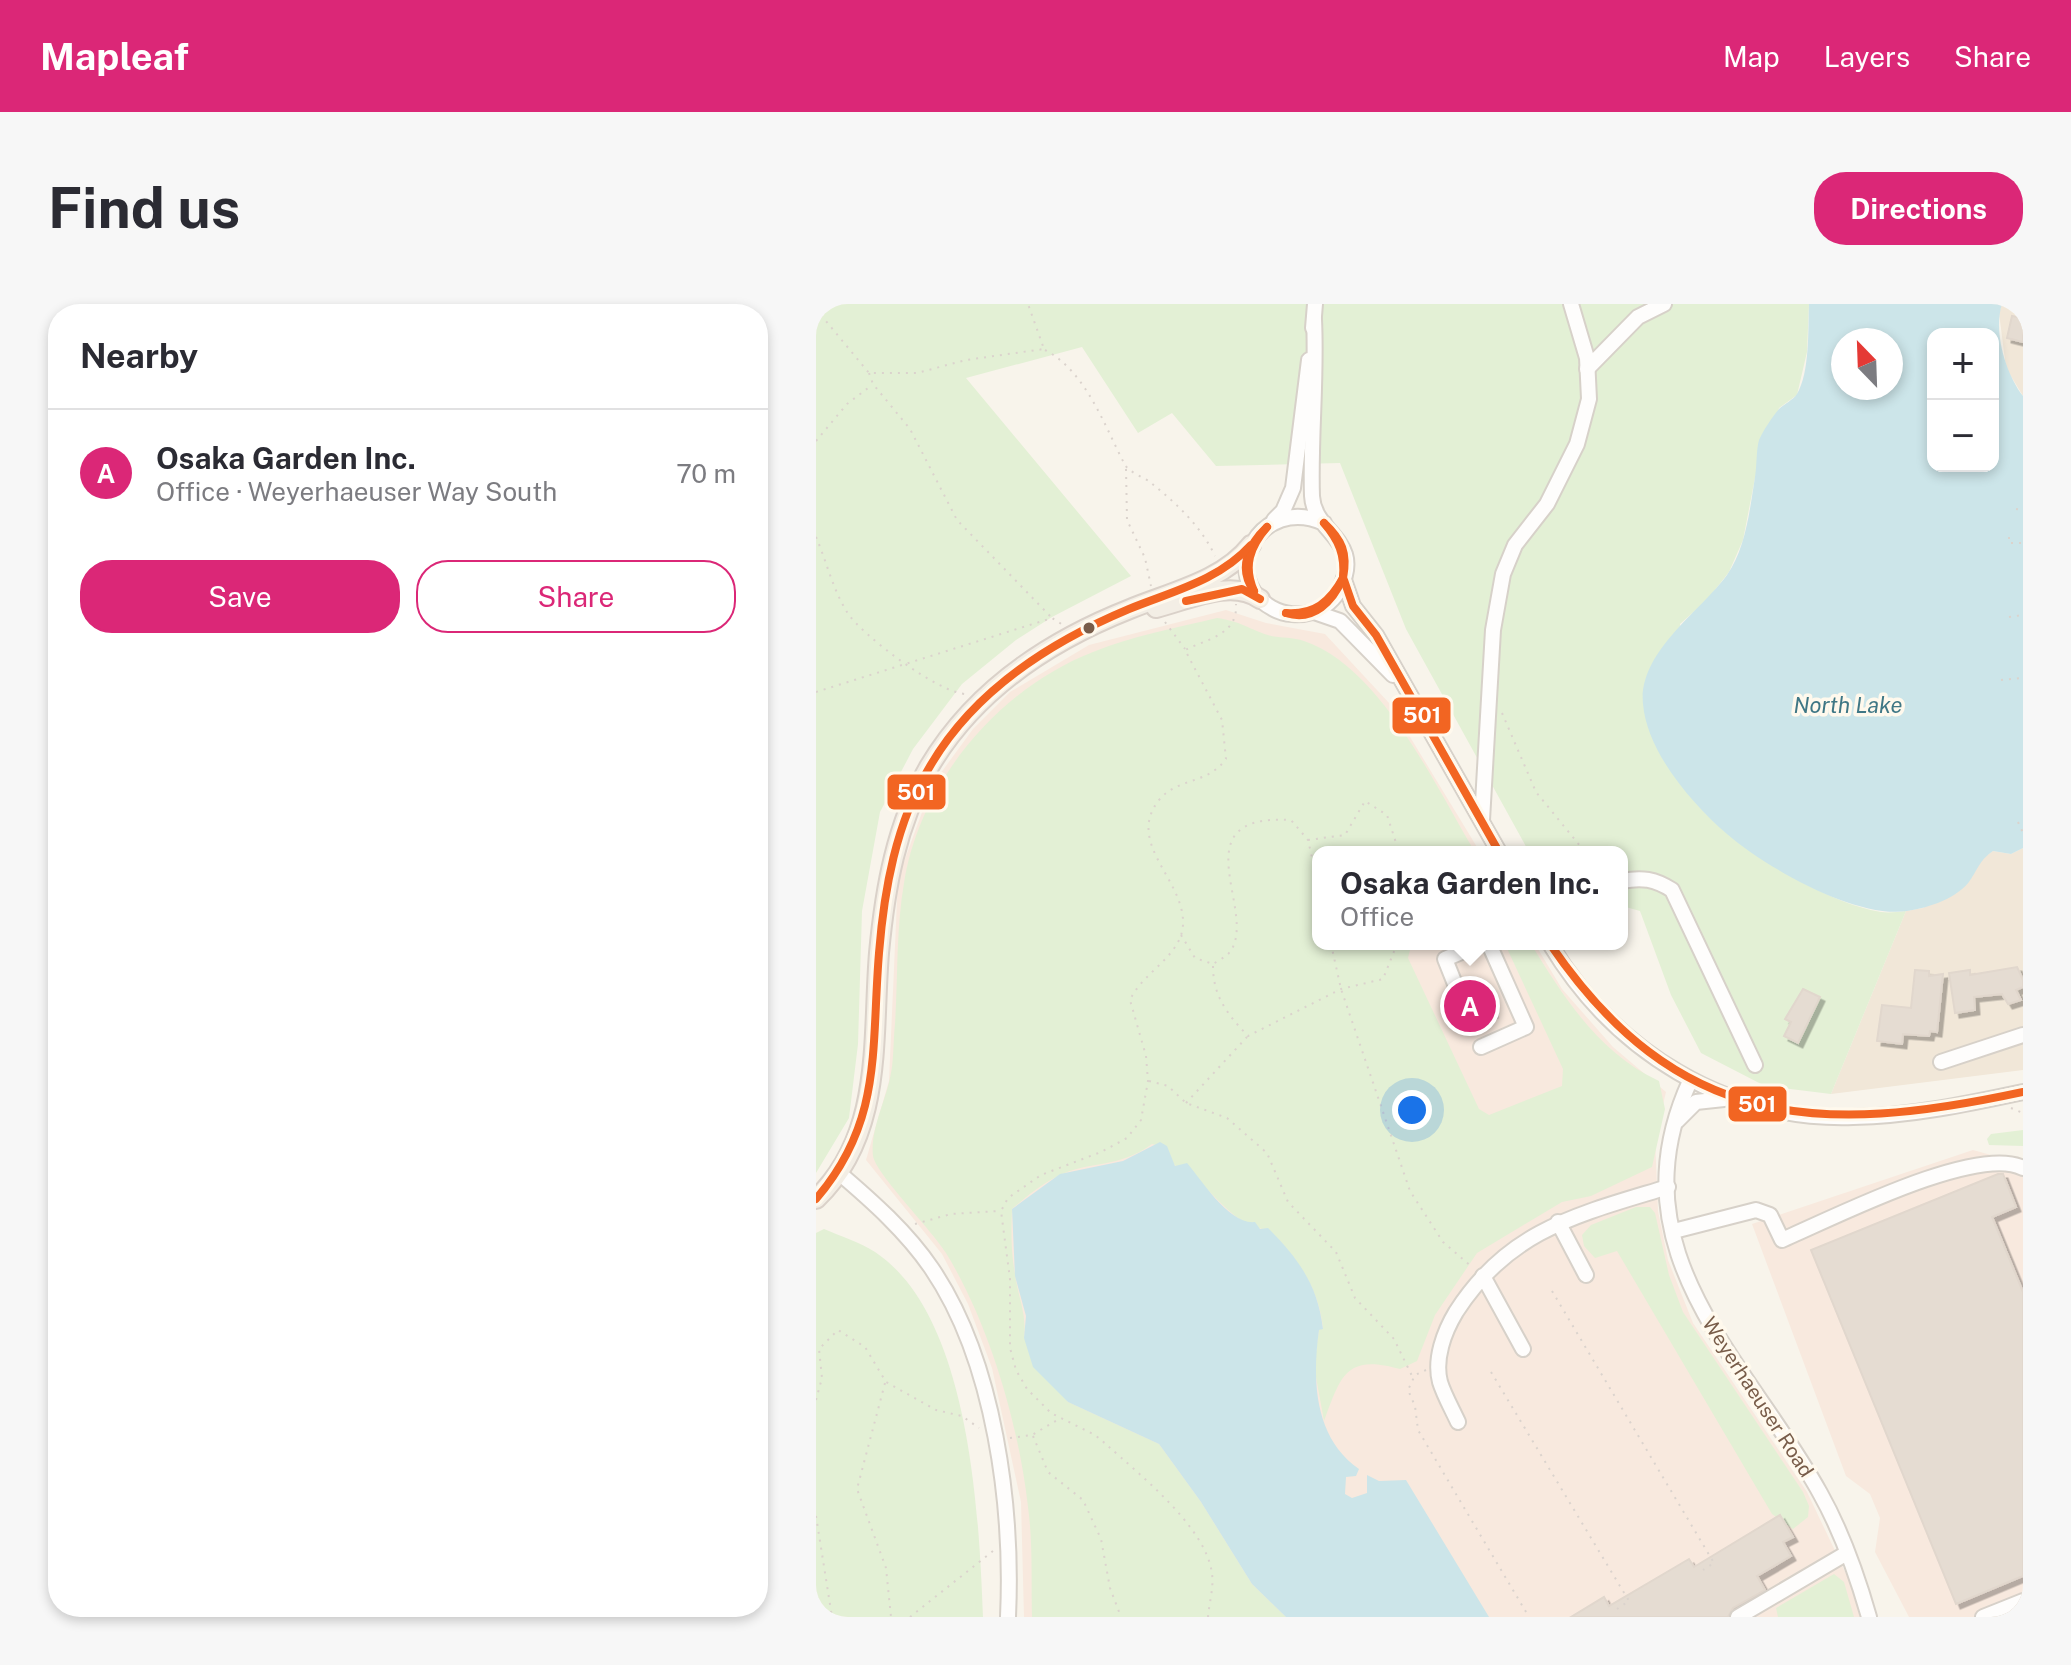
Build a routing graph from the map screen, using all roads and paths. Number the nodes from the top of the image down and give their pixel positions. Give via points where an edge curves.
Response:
1 (1028, 304) edge
2 (1571, 304) edge
3 (1664, 304) edge
4 (816, 309) edge
5 (1315, 312) edge
6 (1044, 349) junction
7 (1587, 369) junction
8 (869, 373) junction
9 (873, 384) junction
10 (816, 441) edge
11 (1126, 468) junction
12 (2016, 509) dead end
13 (2023, 510) edge
14 (1270, 523) junction
15 (1324, 523) junction
16 (816, 537) edge
17 (2009, 537) dead end
18 (2023, 543) edge
19 (1251, 545) junction
20 (1217, 560) dead end
21 (1344, 580) junction
22 (1152, 589) dead end
23 (1260, 599) junction
24 (1236, 604) dead end
25 (1314, 612) junction
26 (2023, 615) edge
27 (2009, 617) dead end
28 (1052, 618) junction
29 (1163, 620) dead end
30 (1077, 634) junction
31 (1185, 650) junction
32 (904, 664) junction
33 (2023, 678) edge
34 (2001, 680) dead end
35 (1400, 681) junction
36 (816, 692) edge
37 (988, 694) junction
38 (1502, 713) dead end
39 (1482, 820) junction
40 (2018, 822) dead end
41 (2023, 833) edge
42 (1308, 840) junction
43 (1397, 846) edge
44 (1496, 846) edge
45 (1580, 846) edge
46 (1312, 858) edge
47 (1628, 880) edge
48 (1181, 934) junction
49 (1332, 950) edge
50 (1395, 950) edge
51 (1466, 950) edge
52 (1492, 950) edge
53 (1554, 950) edge
54 (1213, 964) junction
55 (1341, 989) junction
56 (1457, 989) dead end
57 (2023, 1035) edge
58 (1248, 1036) junction
59 (1481, 1047) dead end
60 (1941, 1062) dead end
61 (1755, 1065) dead end
62 (1148, 1081) junction
63 (1690, 1081) junction
64 (2023, 1092) edge
65 (1735, 1099) junction
66 (1987, 1099) junction
67 (2023, 1101) edge
68 (1186, 1103) junction
69 (1674, 1124) junction
70 (2023, 1168) edge
71 (838, 1172) junction
72 (1668, 1187) junction
73 (816, 1199) edge
74 (1001, 1211) junction
75 (1558, 1222) junction
76 (898, 1228) junction
77 (1674, 1231) junction
78 (1586, 1275) dead end
79 (1483, 1276) junction
80 (1552, 1291) dead end
81 (1523, 1349) dead end
82 (1439, 1368) junction
83 (1491, 1372) dead end
84 (1413, 1378) junction
85 (886, 1382) junction
86 (816, 1400) edge
87 (1060, 1418) junction
88 (1458, 1422) dead end
89 (1032, 1435) junction
90 (995, 1440) junction
91 (816, 1516) edge
92 (1008, 1539) junction
93 (1847, 1553) junction
94 (1703, 1570) dead end
95 (2023, 1601) edge
96 (1617, 1609) dead end
97 (832, 1617) edge
98 (891, 1617) edge
99 (910, 1617) edge
100 (1008, 1617) edge
101 (1121, 1617) edge
102 (1208, 1617) edge
103 (1529, 1617) edge
104 (1738, 1617) edge
105 (1869, 1617) edge
106 (1983, 1617) edge

1 - 6 path
2 - 7 street
3 - 7 street via 1638,317
4 - 8 path
5 - 14 street via 1293,488 1283,511
5 - 15 street via 1312,495
6 - 8 path via 917,373
6 - 11 path via 1071,372 1110,432
7 - 39 street via 1589,399 1577,444 1503,574 1493,630
8 - 9 path
9 - 10 path via 847,404
9 - 28 path via 910,429 957,520
11 - 20 path via 1180,508
11 - 22 path via 1127,520
12 - 13 path
14 - 15 street via 1297,515
14 - 19 street
15 - 21 street via 1345,555
16 - 32 path via 847,613
17 - 18 path via 2009,543
19 - 23 street via 1247,573
19 - 30 main road via 1220,573
21 - 25 street via 1337,594
21 - 35 street via 1353,606 1376,635
23 - 25 street via 1285,614
23 - 30 main road via 1242,589 1222,591
24 - 31 path via 1237,615 1226,632
25 - 35 street via 1340,621
26 - 27 path
28 - 30 path
28 - 32 path
29 - 31 path
30 - 37 main road via 1039,654
31 - 48 path via 1222,720 1226,759 1216,773 1169,790 1148,825 1148,838 1180,906
32 - 36 path
32 - 37 path via 954,695
33 - 34 path
35 - 39 street
37 - 71 main road via 960,723 928,770 894,850 880,951 870,1094
38 - 45 path via 1536,792
39 - 44 street
40 - 41 path
42 - 43 path via 1345,835 1365,801 1387,815
42 - 46 path
42 - 54 path via 1291,820 1261,818 1235,837 1227,861 1236,928 1230,952
47 - 61 street via 1644,878 1672,890
48 - 54 path via 1195,958
48 - 62 path via 1173,952 1141,981 1130,1000 1143,1039
49 - 55 path
50 - 55 path via 1383,979
51 - 56 street via 1445,959
52 - 59 street via 1526,1027
53 - 63 street via 1601,1014
54 - 58 path via 1213,989
55 - 58 path
55 - 79 path via 1410,1191 1443,1242
57 - 60 street
58 - 68 path
62 - 68 path via 1168,1086
62 - 74 path via 1145,1110 1127,1138 1041,1175 1008,1198
63 - 65 street
63 - 69 street, Weyerhaeuser Road
64 - 66 street
65 - 66 street via 1802,1115 1853,1117
65 - 69 street via 1696,1102
66 - 67 street
68 - 84 path via 1227,1118 1267,1153 1288,1202 1336,1252 1355,1298 1394,1339
69 - 72 street, Weyerhaeuser Road
70 - 77 street via 2002,1163 1944,1172 1782,1240 1770,1215 1756,1210
71 - 73 main road
71 - 76 street
72 - 75 street
72 - 77 street, Weyerhaeuser Road
74 - 76 path via 951,1214
74 - 87 path via 1016,1370 1027,1389
75 - 78 street
75 - 79 street via 1502,1256
76 - 90 street via 932,1269 949,1301 980,1381
77 - 93 street, Weyerhaeuser Road via 1684,1270 1714,1334 1806,1469
79 - 81 street
79 - 82 street via 1449,1324
80 - 94 path via 1714,1563
82 - 84 path
82 - 88 street
83 - 96 path via 1629,1601
84 - 103 path via 1408,1390 1418,1430
85 - 86 path via 865,1347 838,1330 819,1349 822,1378
85 - 90 path via 936,1410 962,1416
85 - 98 path via 857,1489 886,1568
87 - 89 path
87 - 102 path via 1095,1435 1192,1530 1213,1575
89 - 90 path
89 - 101 path via 1048,1472 1083,1500 1101,1539
90 - 92 street
91 - 97 path
92 - 99 path
92 - 100 street
93 - 104 street
93 - 105 street, Weyerhaeuser Road
95 - 106 street

